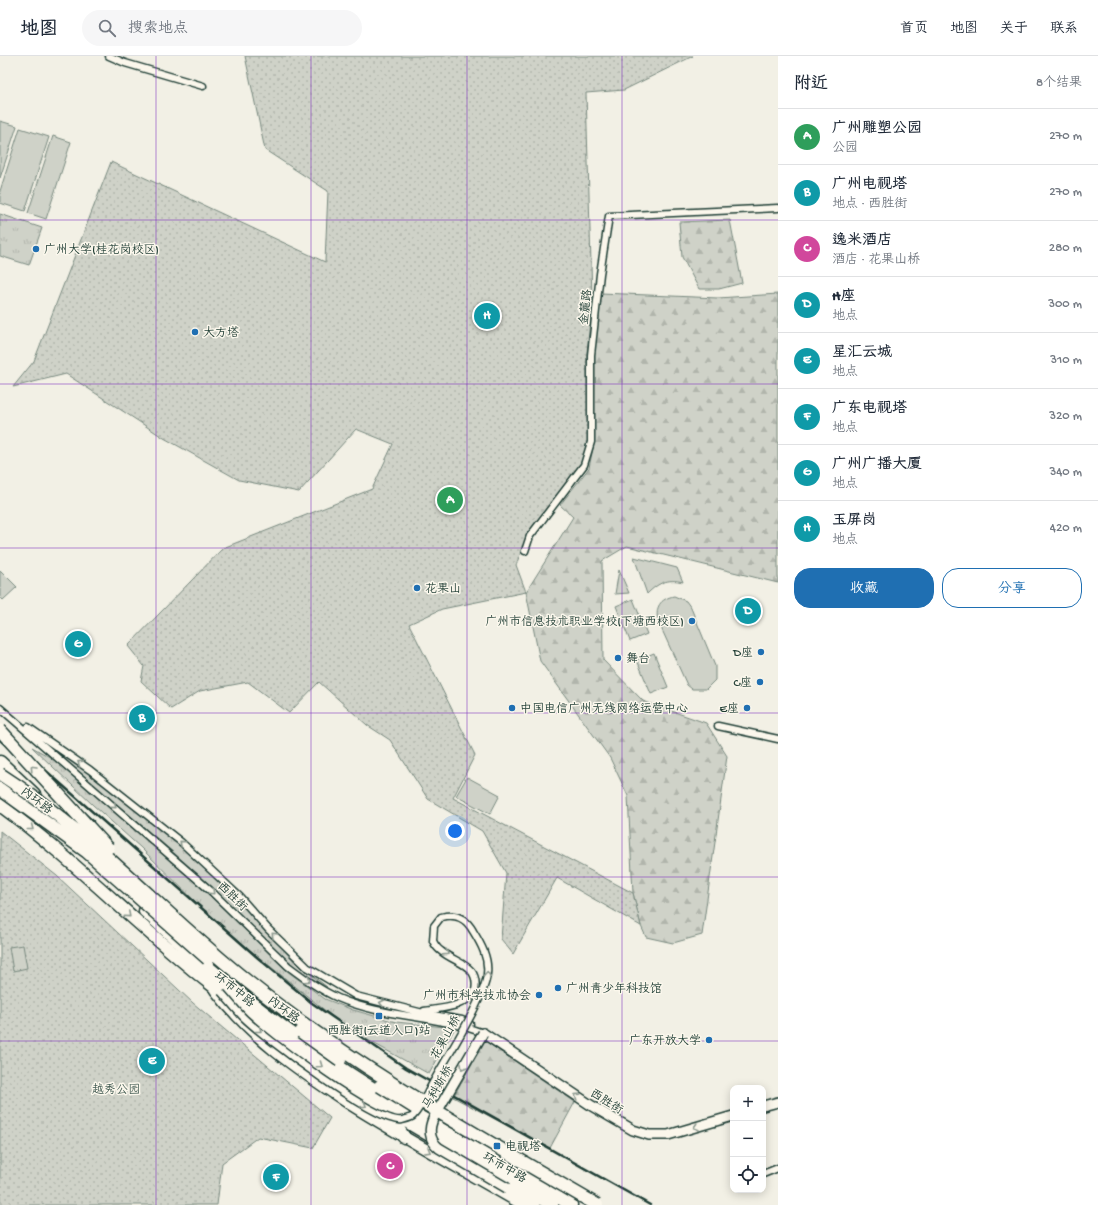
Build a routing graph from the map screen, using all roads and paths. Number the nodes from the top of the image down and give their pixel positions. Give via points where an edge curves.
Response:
1 (109, 56) edge
2 (203, 86) dead end
3 (778, 208) edge
4 (525, 551) dead end
5 (0, 708) edge
6 (718, 726) dead end
7 (0, 730) edge
8 (778, 739) edge
9 (3, 768) edge
10 (0, 781) edge
11 (0, 789) edge
12 (0, 805) edge
13 (57, 829) junction
14 (104, 864) junction
15 (165, 909) junction
16 (210, 984) junction
17 (221, 992) junction
18 (420, 1012) junction
19 (484, 1033) junction
20 (778, 1102) edge
21 (766, 1105) edge
22 (382, 1106) junction
23 (730, 1117) edge
24 (404, 1137) junction
25 (778, 1168) edge
26 (766, 1173) edge
27 (523, 1205) edge
28 (535, 1205) edge
29 (552, 1205) edge
30 (571, 1205) edge
31 (581, 1205) edge
32 (589, 1205) edge
33 (597, 1205) edge

1 - 2 street via 125,64
3 - 4 street, 金麓路 via 609,216 591,355 591,442 584,466 530,536
18 -> 5 street, 西胜街 via 356,996 307,967 239,896 181,842 90,770
5 -> 19 street, 西胜街 via 212,892 288,966 306,979 326,992 352,1003 452,1023
6 - 8 street
15 -> 7 highway, bridge
9 - 13 highway, 环市中路 via 42,803
9 - 14 highway via 64,816
9 - 15 highway, 内环路, bridge
10 - 13 highway
11 - 31 highway, 内环路, bridge via 87,852 232,979 321,1047 403,1101
12 -> 16 highway, 环市中路 via 58,850
13 - 14 highway, 环市中路
14 - 30 highway, 环市中路 via 202,962 308,1046 407,1110
14 - 32 highway via 252,989 303,1027 397,1092
15 - 33 highway, 内环路, bridge via 247,981 340,1050 429,1107
16 - 17 highway, 环市中路
16 - 24 main road via 243,1025 269,1047 317,1083
17 -> 18 street, 花果山桥, bridge via 244,1018 306,1067 379,1115 400,1121 413,1116 476,1003 486,980 484,949 469,923 462,918 441,917 434,926 433,942 441,951 467,966 474,974 475,991 470,998 457,1005
17 -> 22 highway, 环市中路 via 285,1041
18 - 19 street, 西胜街 via 462,1020
23 -> 19 street, 西胜街 via 668,1135 649,1135 633,1130 586,1102
19 -> 28 street, 马科斯桥, bridge via 434,1117 430,1127 431,1137 439,1148
20 - 21 street
22 - 24 highway
22 - 29 highway, 环市中路
24 -> 27 main road
25 - 26 street

